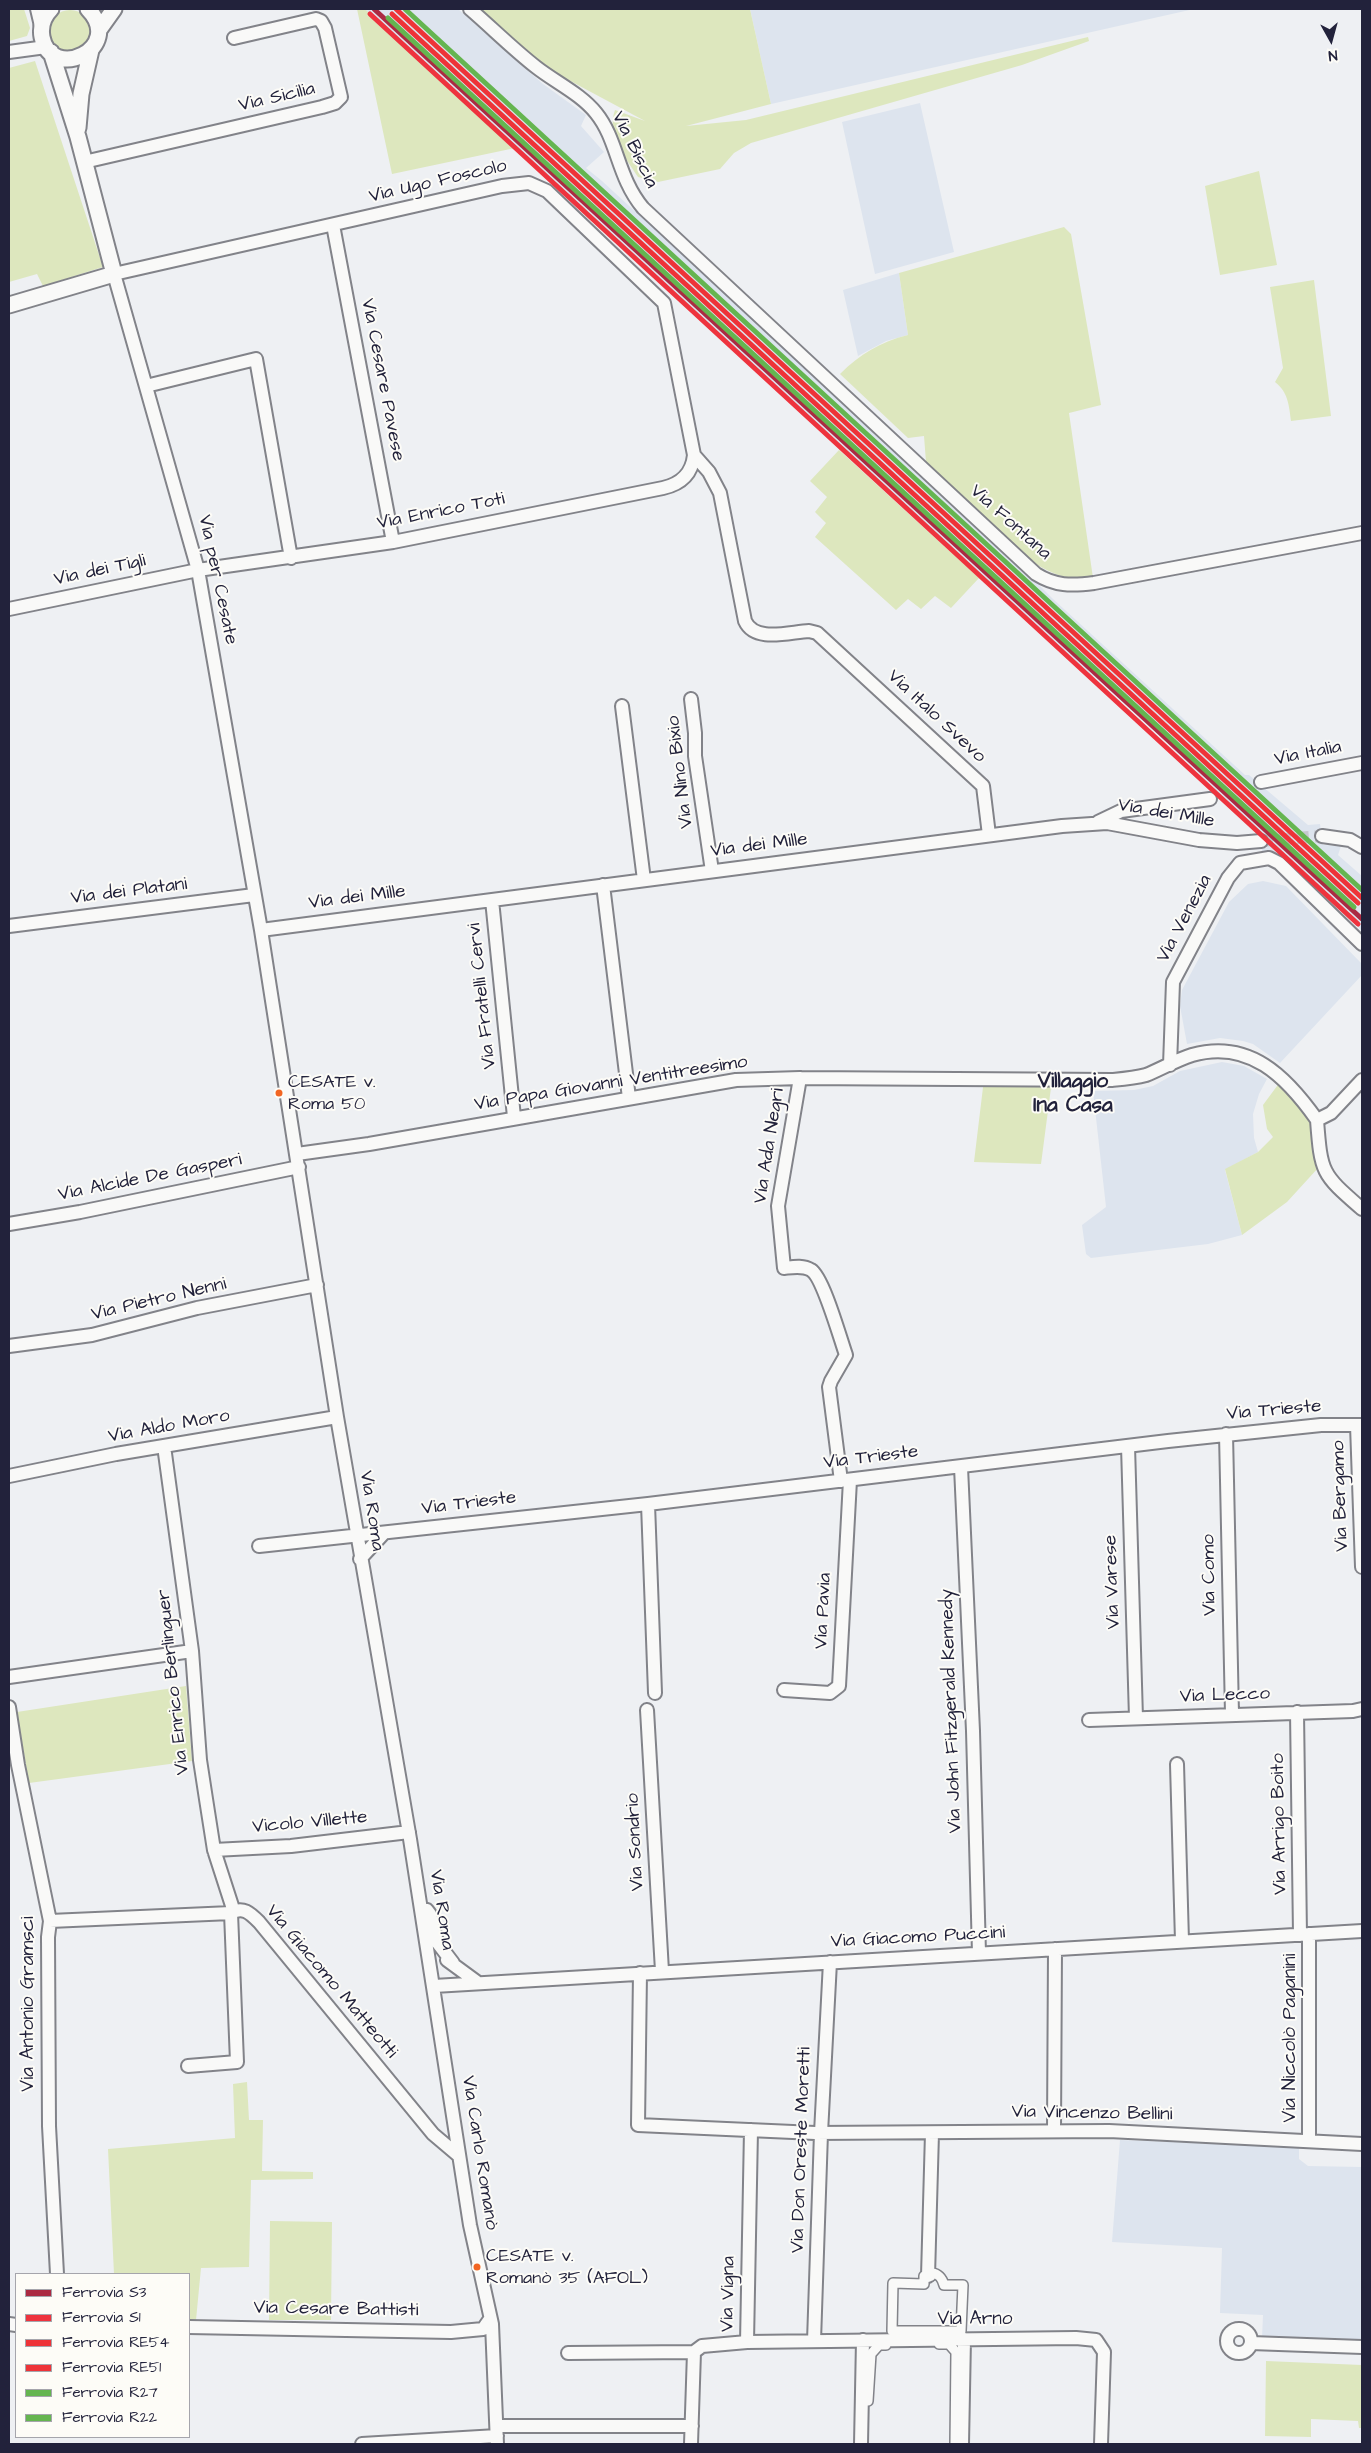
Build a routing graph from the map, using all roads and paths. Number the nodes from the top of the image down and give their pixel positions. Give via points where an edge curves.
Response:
1 (37, 9) edge
2 (52, 9) edge
3 (88, 9) edge
4 (114, 9) edge
5 (470, 9) edge
6 (41, 26) junction
7 (99, 30) junction
8 (234, 38) dead end
9 (49, 50) junction
10 (91, 50) junction
11 (9, 52) edge
12 (78, 137) junction
13 (84, 162) junction
14 (333, 225) junction
15 (114, 274) junction
16 (9, 306) edge
17 (757, 315) joint
18 (146, 386) junction
19 (694, 455) junction
20 (686, 476) junction
21 (715, 483) junction
22 (1362, 533) edge
23 (393, 542) junction
24 (292, 558) junction
25 (198, 570) junction
26 (9, 609) edge
27 (827, 642) joint
28 (691, 699) dead end
29 (622, 706) dead end
30 (1362, 763) edge
31 (1261, 782) dead end
32 (1210, 800) dead end
33 (1096, 823) junction
34 (989, 835) junction
35 (1322, 836) tunnel mouth
36 (1261, 841) tunnel mouth
37 (1362, 847) edge
38 (712, 871) junction
39 (644, 880) junction
40 (603, 885) junction
41 (254, 895) junction
42 (492, 900) junction
43 (9, 926) edge
44 (262, 930) junction
45 (1362, 944) edge
46 (279, 1041) joint
47 (1170, 1065) junction
48 (800, 1078) junction
49 (1362, 1080) edge
50 (629, 1098) junction
51 (514, 1117) junction
52 (1317, 1120) junction
53 (297, 1154) junction
54 (299, 1167) junction
55 (1362, 1209) edge
56 (9, 1224) edge
57 (317, 1285) junction
58 (9, 1346) edge
59 (336, 1417) junction
60 (1360, 1425) edge
61 (1226, 1434) junction
62 (164, 1446) junction
63 (1128, 1446) junction
64 (961, 1467) junction
65 (9, 1476) edge
66 (845, 1480) junction
67 (648, 1504) junction
68 (384, 1532) junction
69 (357, 1536) junction
70 (259, 1546) dead end
71 (360, 1559) junction
72 (1362, 1567) edge
73 (192, 1652) junction
74 (9, 1677) edge
75 (784, 1690) dead end
76 (655, 1694) dead end
77 (9, 1707) edge
78 (1362, 1709) edge
79 (646, 1710) dead end
80 (1297, 1712) junction
81 (1232, 1714) junction
82 (1136, 1718) junction
83 (1089, 1720) dead end
84 (1177, 1764) dead end
85 (409, 1832) junction
86 (214, 1850) junction
87 (421, 1903) junction
88 (232, 1912) junction
89 (50, 1921) junction
90 (1362, 1931) edge
91 (1305, 1934) junction
92 (1182, 1941) junction
93 (1055, 1949) junction
94 (428, 1952) junction
95 (979, 1953) junction
96 (453, 1962) junction
97 (830, 1962) junction
98 (662, 1971) junction
99 (640, 1972) junction
100 (477, 1982) junction
101 (434, 1986) junction
102 (188, 2066) dead end
103 (751, 2130) junction
104 (1054, 2131) junction
105 (932, 2132) junction
106 (821, 2133) junction
107 (1309, 2141) junction
108 (1362, 2144) edge
109 (459, 2156) junction
110 (57, 2273) edge
111 (928, 2276) junction
112 (487, 2324) junction
113 (190, 2327) edge
114 (964, 2339) junction
115 (814, 2340) junction
116 (863, 2340) junction
117 (747, 2342) junction
118 (1252, 2343) dead end
119 (1362, 2348) edge
120 (694, 2352) junction
121 (568, 2354) dead end
122 (692, 2426) junction
123 (497, 2435) edge
124 (362, 2444) edge
125 (692, 2444) edge
126 (863, 2444) edge
127 (955, 2444) edge
128 (962, 2444) edge
129 (1100, 2444) edge

1 - 6 street
2 - 6 street
3 - 7 street
4 - 7 street, Via per Cesate
5 - 17 street, Via Biscia via 534,66 588,104 604,126 622,176 635,198
6 - 9 street, Via per Cesate via 41,34
7 - 10 street, Via per Cesate
8 - 13 street, Via Sicilia via 316,19 321,21 341,97 322,108
9 - 10 street via 67,59 84,56
9 - 11 street
9 - 12 street, Via per Cesate
10 - 12 street, Via per Cesate via 81,94
12 - 13 street, Via per Cesate
13 - 15 street, Via per Cesate
14 - 15 street, Via Ugo Foscolo
14 - 19 street, Via Ugo Foscolo via 516,183 529,183 546,191 664,303
14 - 23 street, Via Cesare Pavese
15 - 16 street
15 - 18 street, Via per Cesate
17 - 22 street, Via Fontana via 1036,574 1048,581 1062,585 1094,583
18 - 24 street via 256,359
18 - 25 street, Via per Cesate
19 - 20 street
19 - 21 street, Via Ugo Foscolo
20 - 21 street
20 - 23 street, Via Enrico Toti via 680,482 663,488
21 - 27 street, Via Ugo Foscolo via 749,630 758,634 809,630
23 - 24 street, Via Enrico Toti
24 - 25 street, Via Enrico Toti
25 - 26 street, Via dei Tigli
25 - 41 street, Via per Cesate
27 - 34 street, Via Italo Svevo via 983,786
28 - 38 street, Via Nino Bixio via 695,756
29 - 39 street
30 - 31 street, Via Italia
32 - 33 street via 1121,811
33 - 34 street, Via dei Mille
33 - 36 street, Via dei Mille via 1115,823 1198,840
34 - 38 street, Via dei Mille
35 - 37 street via 1350,840
38 - 39 street, Via dei Mille
39 - 40 street, Via dei Mille
40 - 42 street, Via dei Mille
40 - 50 street
41 - 43 street, Via dei Platani
41 - 44 street, Via per Cesate
42 - 44 street, Via dei Mille
42 - 51 street, Via Fratelli Cervi
44 - 46 street, Via per Cesate
45 - 47 street, Via Venezia via 1278,862 1269,858 1240,863 1228,878 1173,982
46 - 53 street, Via Roma
47 - 48 street, Via Papa Giovanni Ventitreesimo via 1143,1076 1087,1081
47 - 52 street via 1210,1051 1239,1052 1261,1062 1278,1075 1304,1101
48 - 50 street, Via Papa Giovanni Ventitreesimo via 736,1080
48 - 66 street, Via Ada Negri via 778,1215 784,1268 801,1266 817,1277 846,1355 830,1381
49 - 52 street via 1331,1113
50 - 51 street, Via Papa Giovanni Ventitreesimo
51 - 53 street, Via Papa Giovanni Ventitreesimo
52 - 55 street via 1320,1158 1325,1173
53 - 54 street, Via Roma
54 - 56 street, Via Alcide De Gasperi
54 - 57 street, Via Roma
57 - 58 street, Via Pietro Nenni via 197,1308 92,1336
57 - 59 street, Via Roma
59 - 62 street, Via Aldo Moro
59 - 69 street, Via Roma
60 - 61 street, Via Trieste via 1321,1425
60 - 72 street, Via Bergamo
61 - 63 street, Via Trieste
61 - 81 street, Via Como
62 - 65 street, Via Aldo Moro
62 - 73 street, Via Enrico Berlinguer
63 - 64 street, Via Trieste
63 - 82 street, Via Varese
64 - 66 street, Via Trieste
64 - 95 street, Via John Fitzgerald Kennedy
66 - 67 street, Via Trieste
66 - 75 street, Via Pavia via 839,1686 830,1693
67 - 68 street, Via Trieste
67 - 76 street
68 - 69 street, Via Trieste
68 - 71 street
69 - 70 street, Via Trieste
69 - 71 street, Via Roma
71 - 85 street, Via Roma
73 - 74 street
73 - 86 street, Via Enrico Berlinguer via 200,1760
77 - 89 street, Via Antonio Gramsci
78 - 80 street, Via Lecco
79 - 98 street, Via Sondrio
80 - 81 street, Via Lecco
80 - 91 street, Via Arrigo Boito
81 - 82 street, Via Lecco
82 - 83 street, Via Lecco
84 - 92 street
85 - 86 street, Vicolo Villette via 290,1846
85 - 87 street, Via Roma
86 - 88 street, Via Enrico Berlinguer
87 - 94 street, Via Roma
87 - 96 street via 430,1914 437,1942
88 - 89 street, Via Giacomo Matteotti
88 - 102 street, Via Enrico Berlinguer via 238,2062
88 - 109 street, Via Giacomo Matteotti via 243,1909 258,1922 433,2134
89 - 110 street, Via Antonio Gramsci via 49,2126
90 - 91 street, Via Giacomo Puccini
91 - 92 street, Via Giacomo Puccini
91 - 107 street, Via Niccolò Paganini
92 - 93 street, Via Giacomo Puccini
93 - 95 street, Via Giacomo Puccini
93 - 104 street
94 - 96 street
94 - 101 street, Via Roma
95 - 97 street, Via Giacomo Puccini
96 - 100 street
97 - 98 street, Via Giacomo Puccini
97 - 106 street, Via Don Oreste Moretti
98 - 99 street, Via Giacomo Puccini
99 - 100 street, Via Giacomo Puccini
99 - 103 street, Via Vincenzo Bellini via 638,2125
100 - 101 street, Via Giacomo Puccini
101 - 109 street, Via Carlo Romanò
103 - 106 street, Via Vincenzo Bellini
103 - 117 street, Via Vigna
104 - 105 street, Via Vincenzo Bellini
104 - 107 street, Via Vincenzo Bellini via 1125,2131
105 - 106 street, Via Vincenzo Bellini
105 - 111 street
106 - 115 street, Via Don Oreste Moretti
107 - 108 street, Via Vincenzo Bellini
109 - 112 street, Via Carlo Romanò
111 - 111 street via 924,2276 924,2284 893,2284 892,2331 961,2331 962,2285 944,2285 937,2274
112 - 113 street, Via Cesare Battisti via 451,2332
112 - 123 street, Via Carlo Romanò via 493,2340
114 - 116 street, Via Arno
114 - 128 street
114 - 129 street, Via Arno via 1096,2340 1102,2348 1104,2366
115 - 116 street, Via Arno
115 - 117 street, Via Arno
116 - 126 street
117 - 120 street, Via Vigna via 702,2346
118 - 119 street
120 - 121 street, Via Vigna
120 - 122 street
122 - 123 street via 541,2426
122 - 125 street
123 - 124 street
126 - 127 street via 871,2354 875,2348 949,2344 956,2352

